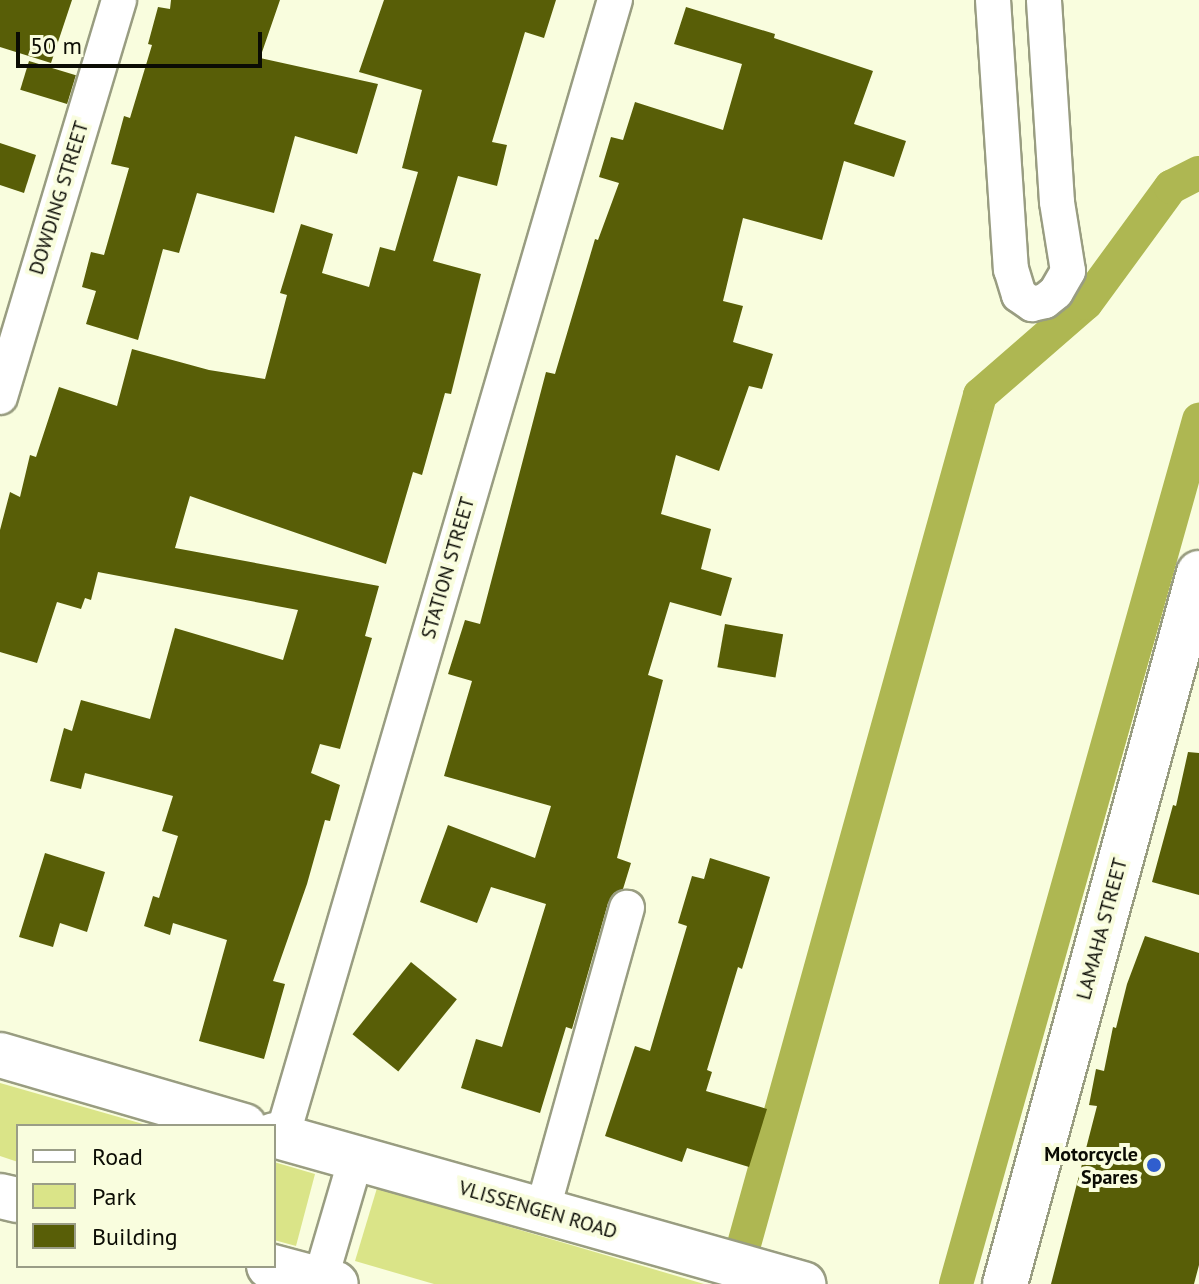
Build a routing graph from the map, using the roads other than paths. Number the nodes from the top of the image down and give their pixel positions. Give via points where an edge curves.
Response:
1 (119, 0) edge
2 (615, 0) edge
3 (993, 0) edge
4 (1044, 0) edge
5 (0, 397) edge
6 (1199, 573) edge
7 (627, 908) dead end
8 (0, 1055) edge
9 (239, 1124) edge
10 (269, 1124) edge
11 (276, 1135) edge
12 (356, 1158) junction
13 (542, 1212) junction
14 (276, 1268) edge
15 (785, 1279) edge
16 (325, 1283) edge
17 (1005, 1284) edge

1 - 5 street, DOWDING STREET
2 - 10 street, STATION STREET
3 - 4 street via 1011,269 1019,295 1032,304 1056,292 1068,271 1057,202
6 - 17 main road, LAMAHA STREET
7 - 13 street
8 - 9 main road, VLISSENGEN ROAD
11 - 12 main road, VLISSENGEN ROAD
12 - 13 main road, VLISSENGEN ROAD
12 - 16 street
13 - 15 main road, VLISSENGEN ROAD
14 - 16 main road

